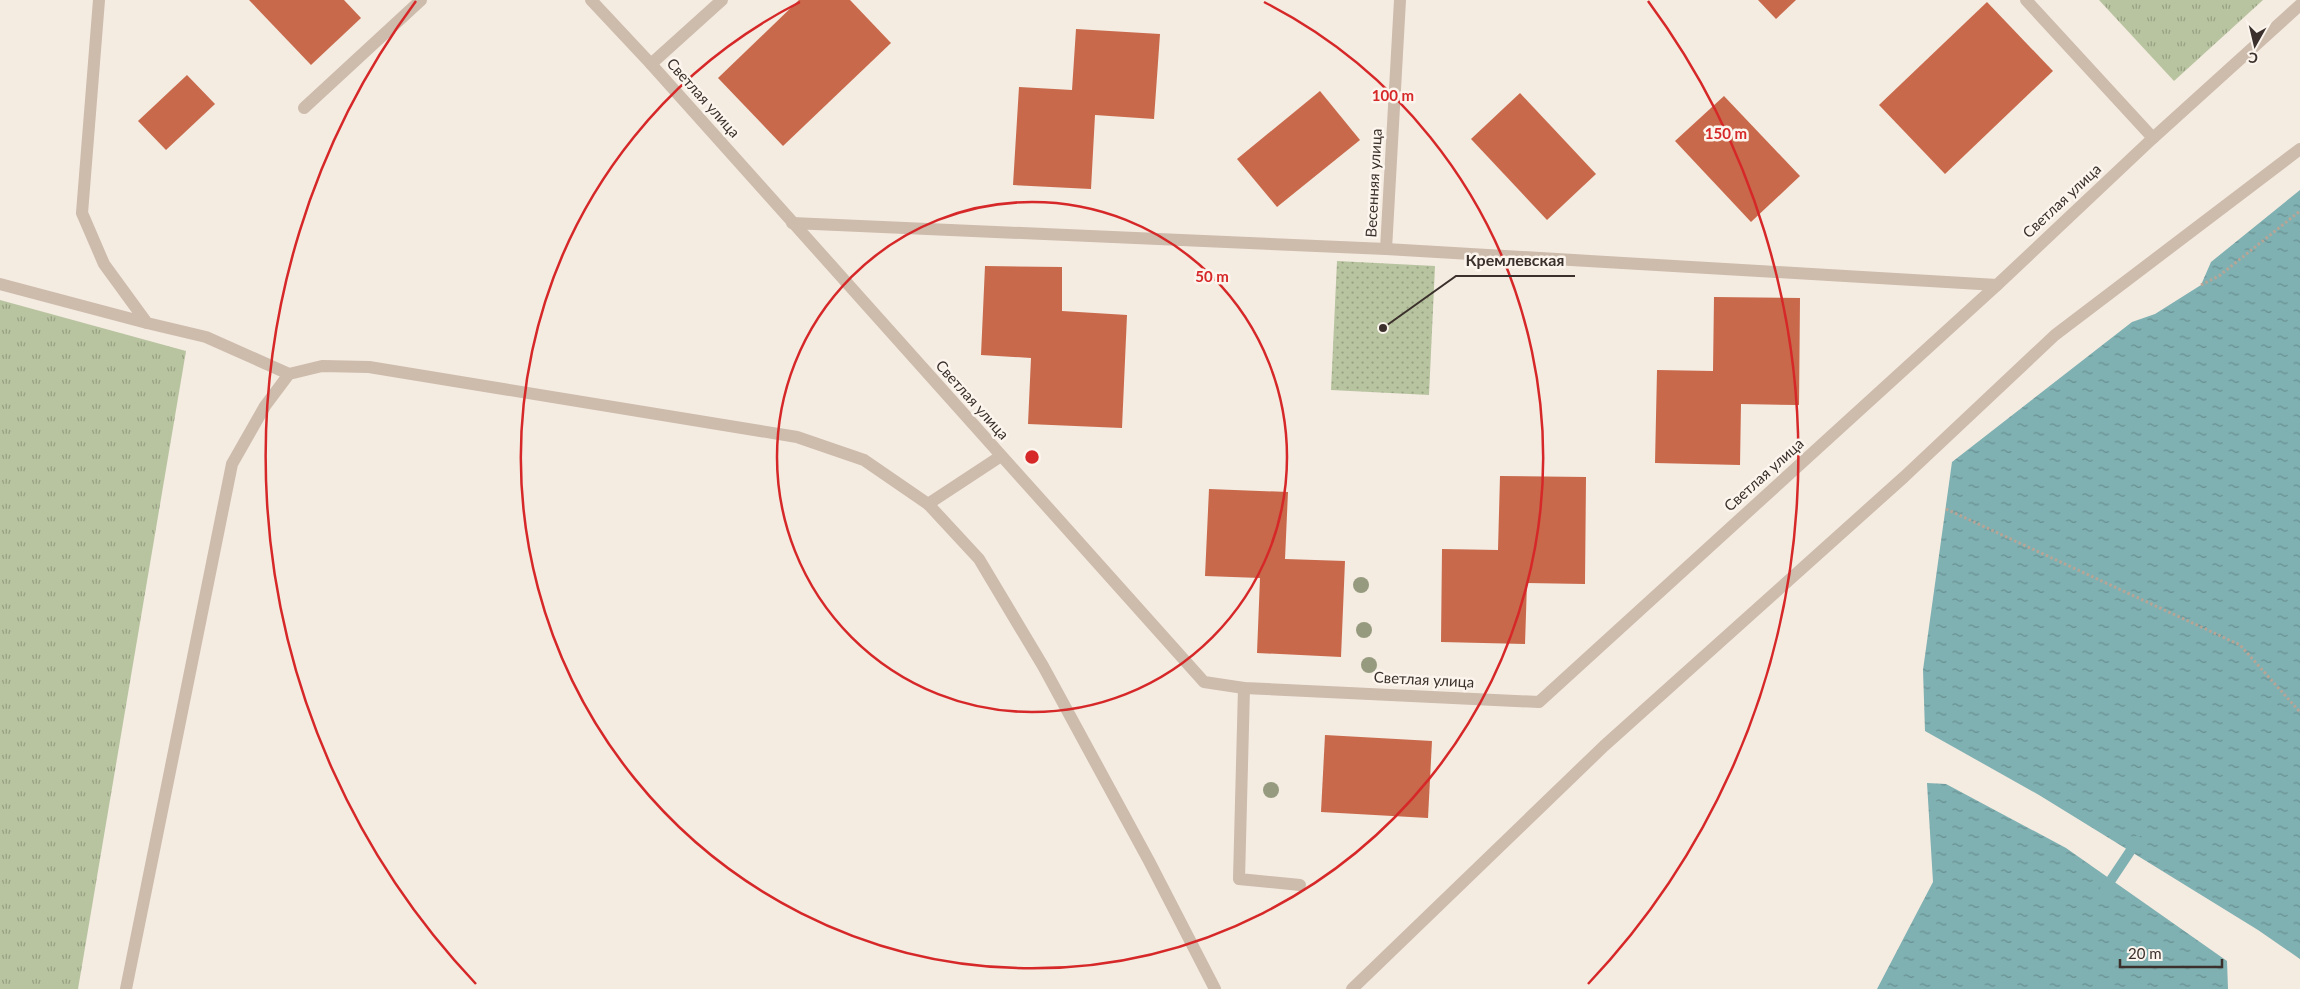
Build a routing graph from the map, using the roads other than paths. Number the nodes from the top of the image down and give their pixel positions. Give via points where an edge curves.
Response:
1 (98, 0) edge
2 (422, 0) edge
3 (591, 0) edge
4 (722, 0) edge
5 (1400, 0) edge
6 (2026, 0) edge
7 (2300, 4) edge
8 (651, 64) junction
9 (304, 108) dead end
10 (2153, 138) junction
11 (2300, 149) edge
12 (792, 223) junction
13 (1386, 249) junction
14 (0, 284) edge
15 (1997, 285) junction
16 (147, 323) junction
17 (290, 374) junction
18 (1001, 456) junction
19 (928, 504) junction
20 (1244, 688) junction
21 (1300, 885) dead end
22 (126, 989) edge
23 (1215, 989) edge
24 (1352, 989) edge

1 - 16 street via 82,213 104,264
2 - 9 street
3 - 8 street, Светлая улица
4 - 8 street
5 - 13 street, Весенняя улица
6 - 10 street
7 - 10 street, Светлая улица
8 - 12 street, Светлая улица
10 - 15 street, Светлая улица
11 - 24 street via 2055,335 1904,477 1604,746
12 - 13 street
12 - 18 street, Светлая улица
13 - 15 street
14 - 16 street
15 - 20 street, Светлая улица via 1539,702
16 - 17 street via 206,337
17 - 19 street via 322,366 370,367 797,437 864,460
17 - 22 street via 264,406 232,464
18 - 19 street
18 - 20 street, Светлая улица via 1204,682
19 - 23 street via 979,559 1047,675
20 - 21 street via 1239,879

